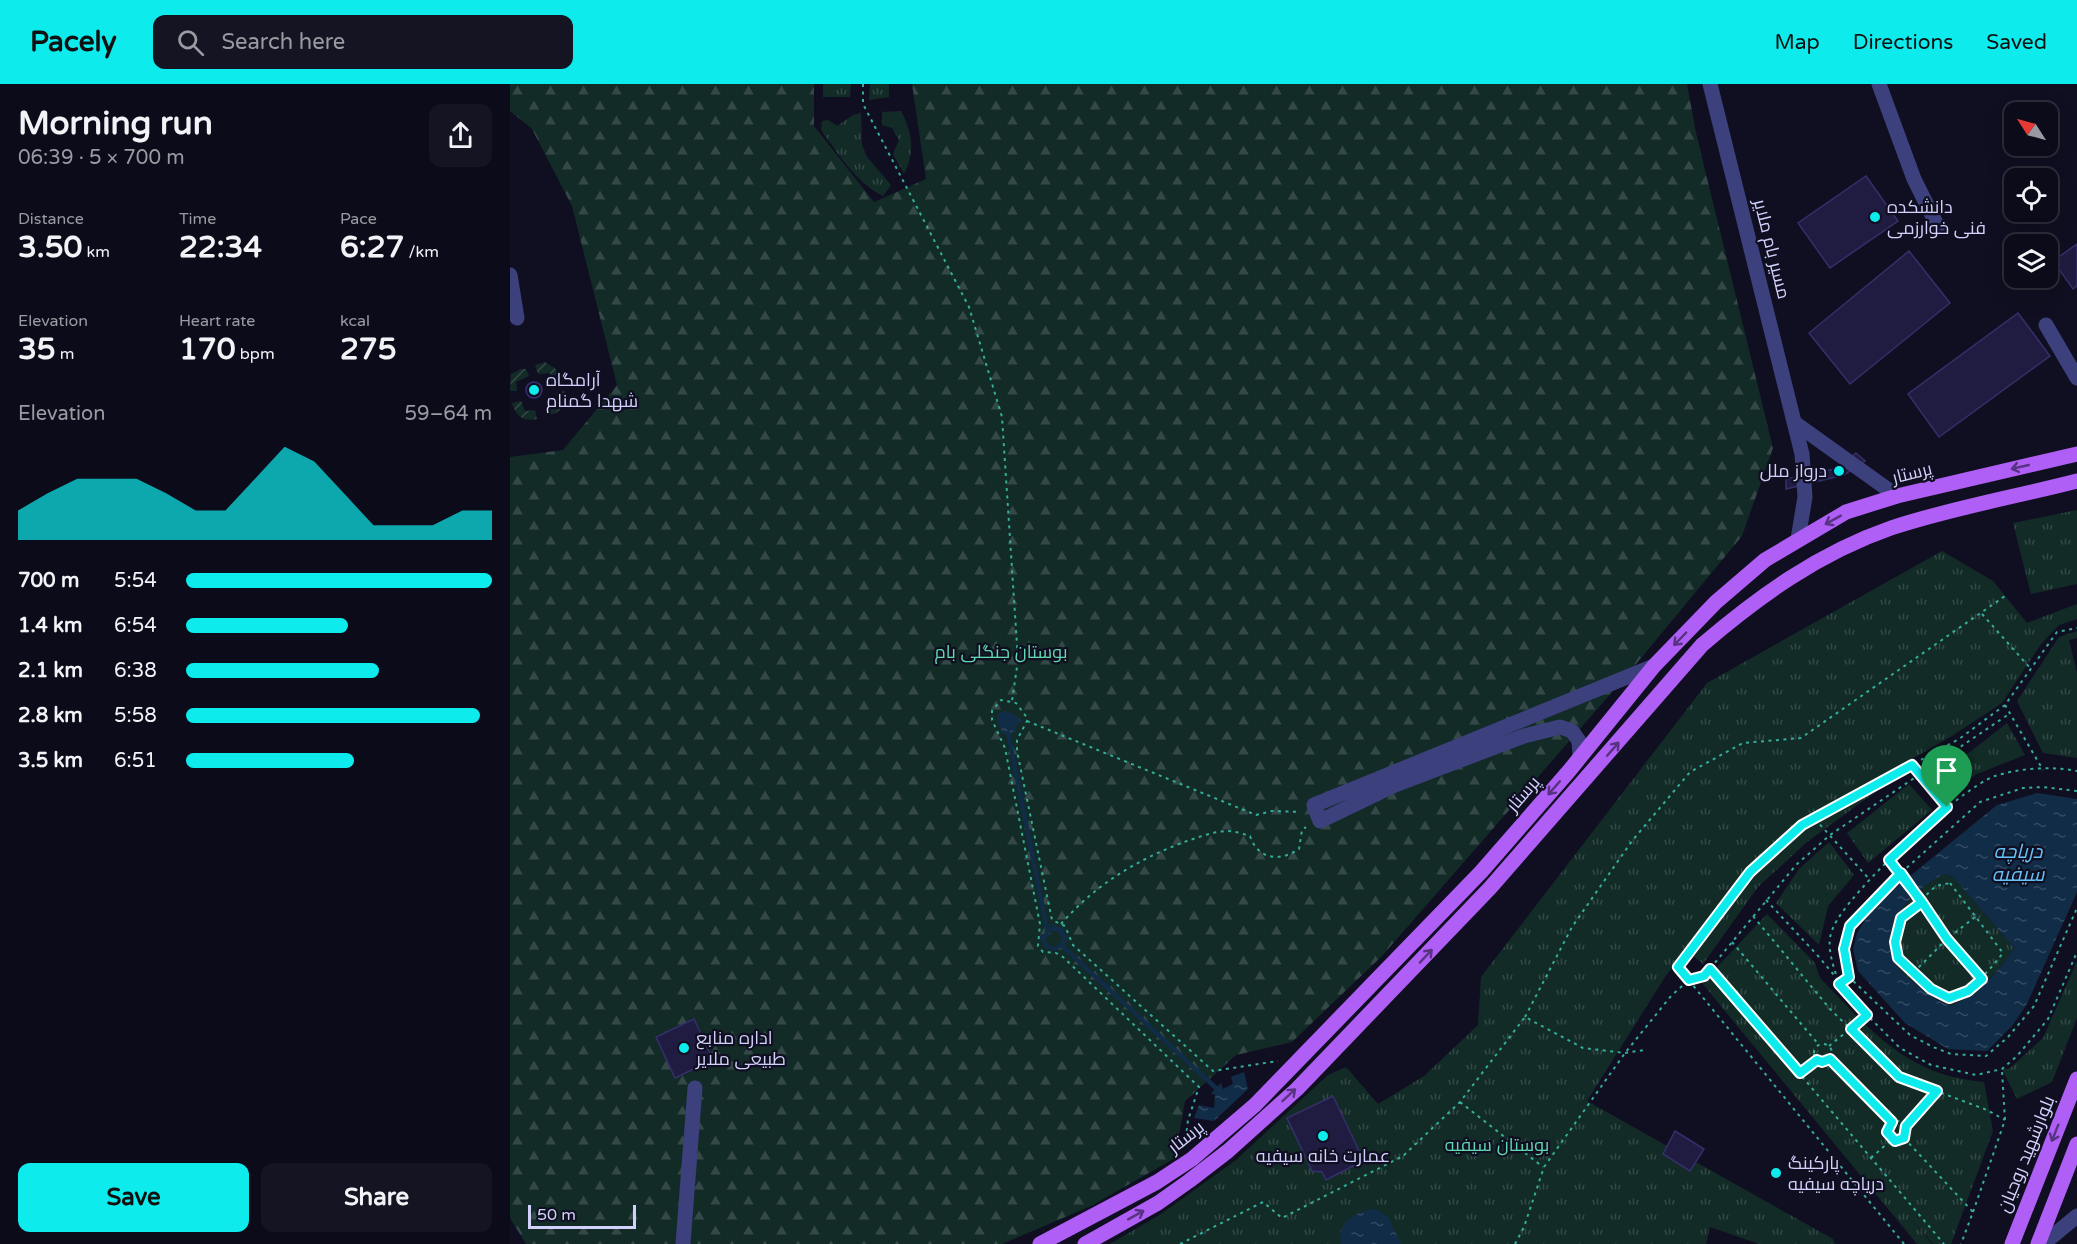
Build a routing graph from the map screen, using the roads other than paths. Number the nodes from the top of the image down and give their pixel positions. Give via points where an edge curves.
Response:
1 (1710, 84) edge
2 (1879, 84) edge
3 (1938, 227) dead end
4 (510, 275) edge
5 (517, 318) dead end
6 (2046, 325) dead end
7 (2077, 378) edge
8 (1795, 423) junction
9 (2077, 454) edge
10 (2077, 482) edge
11 (1897, 496) junction
12 (1798, 539) junction
13 (1654, 666) junction
14 (1580, 756) junction
15 (2077, 1079) edge
16 (695, 1088) dead end
17 (2077, 1144) edge
18 (2077, 1216) edge
19 (683, 1244) edge
20 (1040, 1244) edge
21 (1085, 1244) edge
22 (2012, 1244) edge
23 (2038, 1244) edge
24 (2043, 1244) edge

1 - 8 street, مسیر بام ملایر
2 - 3 street via 1914,179
4 - 5 street
6 - 7 street
8 - 11 street
8 - 12 street, مسیر بام ملایر via 1806,497
9 -> 11 main road, پرستار
21 -> 10 main road, پرستار via 1189,1181 1228,1152 1297,1089 1490,888 1687,662 1738,614 1804,568 1891,528
11 -> 12 main road, پرستار via 1845,512
12 -> 13 main road, پرستار via 1765,560 1716,602
13 - 14 main road, پرستار
13 - 14 street via 1314,805 1320,820 1395,785 1560,727 1572,731 1579,741
14 -> 20 main road, پرستار via 1480,872 1255,1104 1192,1158 1119,1204
15 -> 22 main road, بلوارشهید روحیان
16 - 19 street
17 - 23 main road
18 - 24 street

